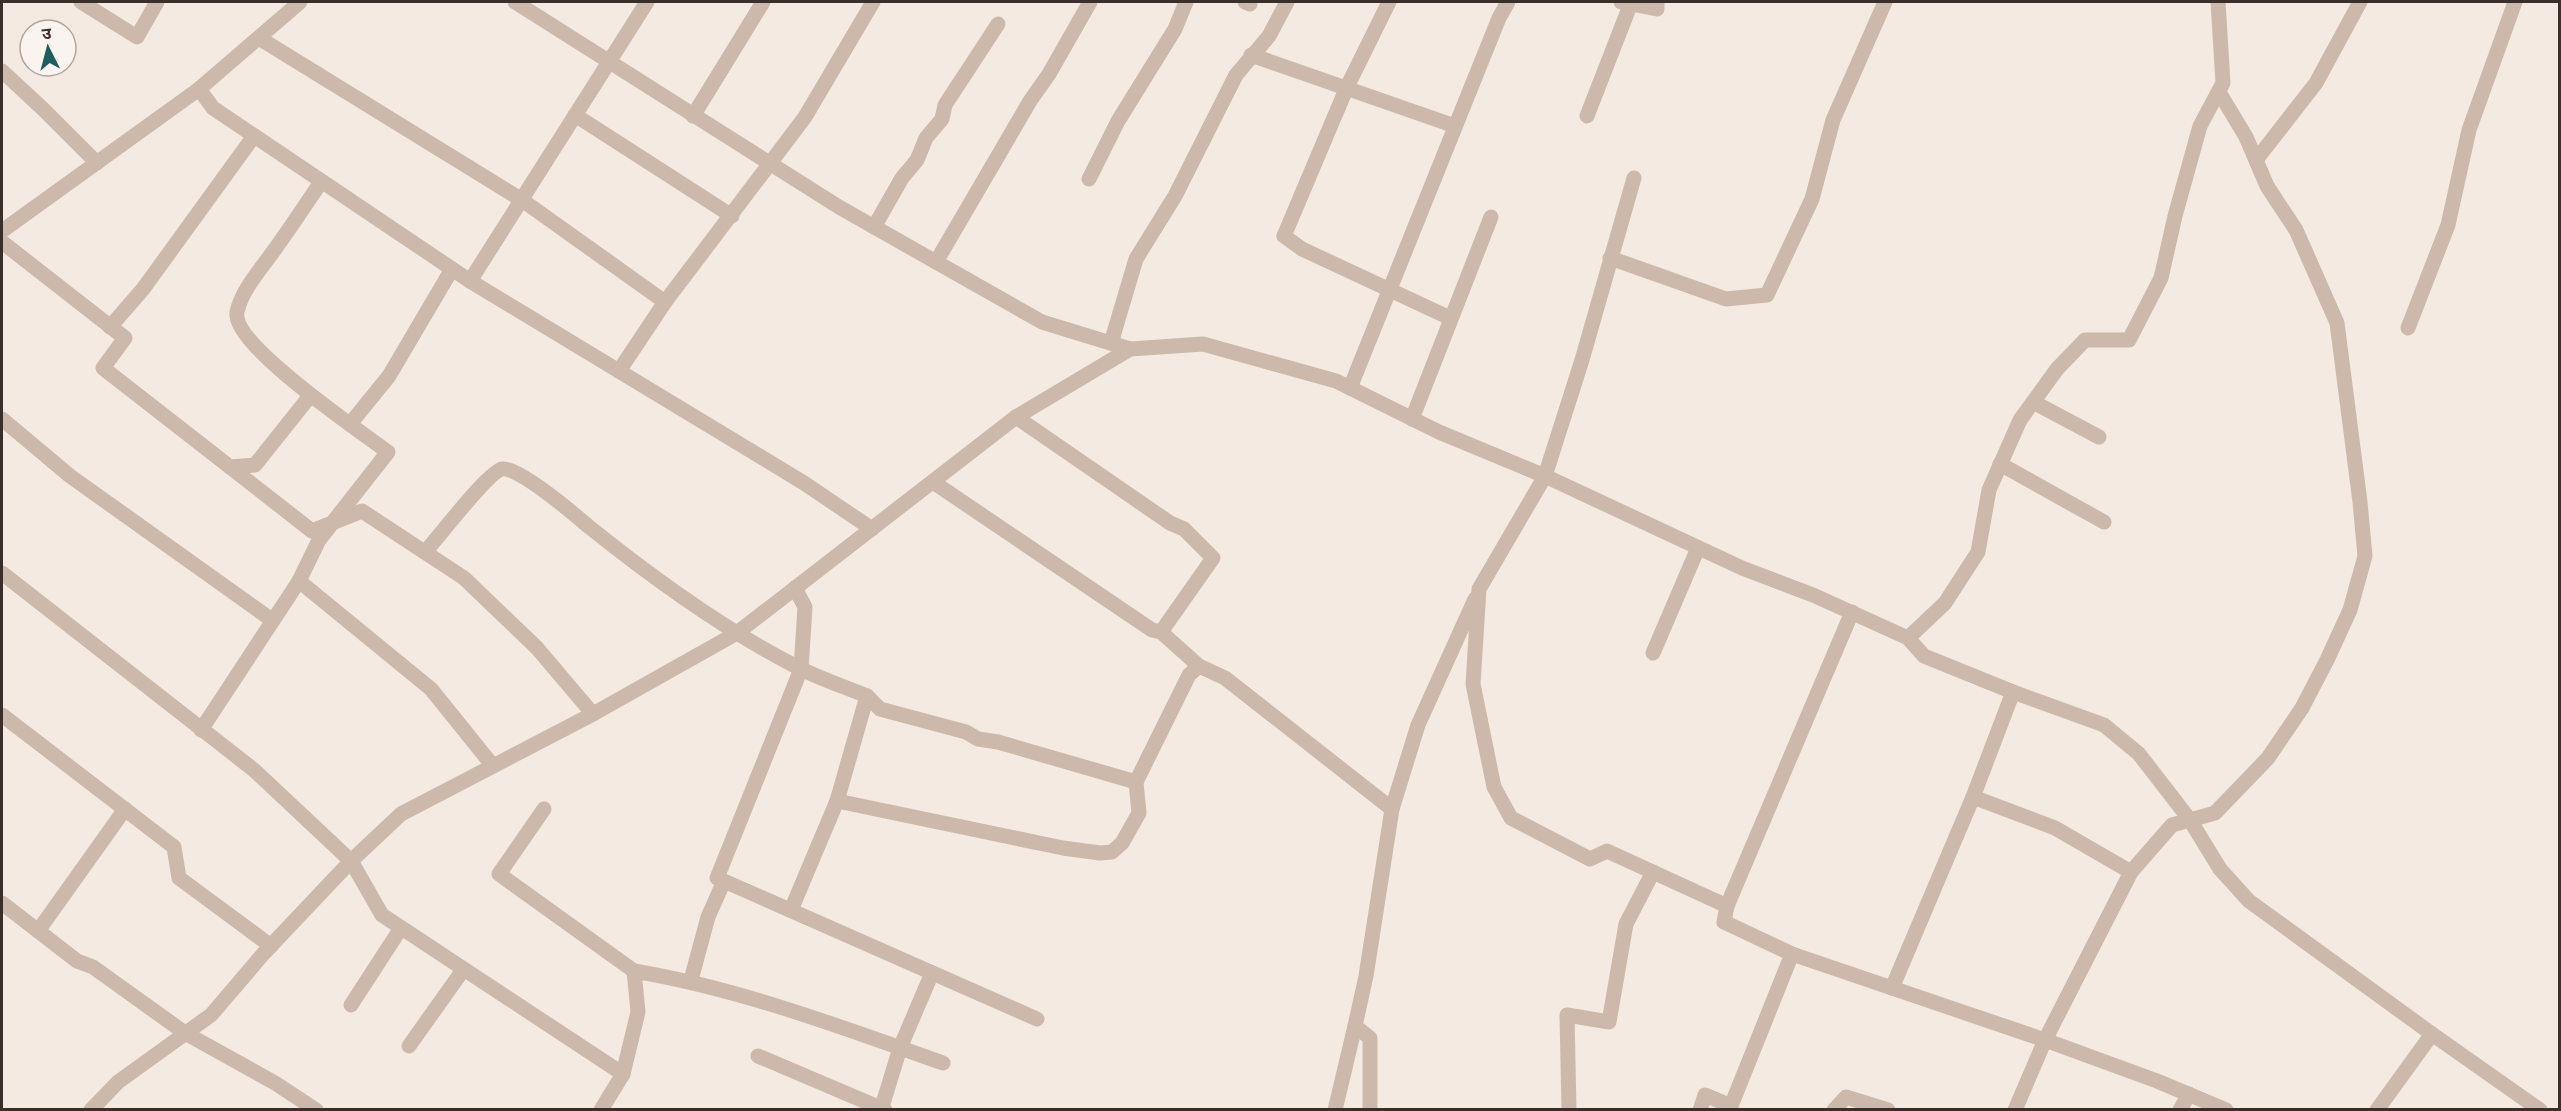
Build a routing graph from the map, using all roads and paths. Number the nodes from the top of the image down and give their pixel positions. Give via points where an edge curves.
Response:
1 (81, 2) edge
2 (157, 2) edge
3 (300, 2) edge
4 (647, 2) edge
5 (763, 2) edge
6 (873, 2) edge
7 (1089, 2) edge
8 (1186, 2) edge
9 (1287, 2) edge
10 (1389, 2) edge
11 (1508, 2) edge
12 (1626, 2) edge
13 (1657, 2) edge
14 (1885, 2) edge
15 (2218, 2) edge
16 (2360, 2) edge
17 (2515, 2) edge
18 (520, 3) edge
19 (998, 24) dead end
20 (259, 38) junction
21 (1251, 55) junction
22 (609, 63) junction
23 (2, 71) edge
24 (1347, 87) junction
25 (199, 89) junction
26 (2219, 92) junction
27 (575, 115) junction
28 (693, 116) junction
29 (1587, 116) dead end
30 (1455, 126) junction
31 (254, 136) junction
32 (2256, 160) junction
33 (97, 163) junction
34 (770, 164) junction
35 (1089, 178) dead end
36 (1634, 178) dead end
37 (321, 182) junction
38 (522, 200) junction
39 (732, 216) junction
40 (1491, 217) dead end
41 (874, 227) junction
42 (2, 231) edge
43 (2, 242) edge
44 (1610, 258) junction
45 (936, 262) junction
46 (452, 269) junction
47 (470, 281) junction
48 (1390, 289) junction
49 (665, 302) junction
50 (1450, 318) junction
51 (110, 327) junction
52 (2408, 328) dead end
53 (1111, 343) junction
54 (1130, 349) junction
55 (619, 371) junction
56 (1350, 388) junction
57 (310, 396) junction
58 (2033, 402) junction
59 (1016, 417) junction
60 (2, 419) edge
61 (1412, 419) junction
62 (350, 424) junction
63 (2099, 437) dead end
64 (2000, 464) junction
65 (230, 467) junction
66 (1545, 476) junction
67 (933, 482) junction
68 (2104, 522) dead end
69 (333, 523) junction
70 (872, 529) junction
71 (1698, 548) junction
72 (425, 552) junction
73 (2, 573) edge
74 (299, 581) junction
75 (795, 588) junction
76 (1479, 589) junction
77 (1852, 612) junction
78 (272, 620) junction
79 (1161, 632) junction
80 (737, 633) junction
81 (1908, 638) junction
82 (1653, 653) dead end
83 (1199, 666) junction
84 (801, 669) junction
85 (2013, 692) junction
86 (867, 696) junction
87 (593, 714) junction
88 (2, 715) edge
89 (201, 730) junction
90 (493, 766) junction
91 (1136, 782) junction
92 (1973, 796) junction
93 (837, 801) junction
94 (1392, 808) junction
95 (124, 809) junction
96 (544, 809) dead end
97 (2190, 820) junction
98 (351, 861) junction
99 (1653, 872) junction
100 (2131, 872) junction
101 (717, 878) dead end
102 (2, 903) edge
103 (1727, 906) junction
104 (790, 910) junction
105 (401, 928) junction
106 (38, 931) junction
107 (271, 946) junction
108 (1792, 954) junction
109 (463, 970) junction
110 (634, 971) junction
111 (932, 973) junction
112 (691, 980) junction
113 (1892, 988) junction
114 (351, 1005) dead end
115 (1037, 1019) dead end
116 (1354, 1026) junction
117 (186, 1033) junction
118 (2432, 1034) junction
119 (2044, 1040) junction
120 (409, 1046) dead end
121 (900, 1048) junction
122 (758, 1056) dead end
123 (943, 1063) dead end
124 (623, 1074) junction
125 (2188, 1094) junction
126 (882, 1109) edge
127 (91, 1110) edge
128 (316, 1110) edge
129 (601, 1110) edge
130 (1335, 1110) edge
131 (1370, 1110) edge
132 (1569, 1110) edge
133 (1700, 1110) edge
134 (1834, 1110) edge
135 (1888, 1110) edge
136 (2015, 1110) edge
137 (2180, 1110) edge
138 (2226, 1110) edge
139 (2377, 1110) edge
140 (2540, 1110) edge

1 - 2 street via 137,37
3 - 20 street
4 - 22 street
5 - 28 street
6 - 34 street via 805,117
7 - 45 street
8 - 35 street via 1175,29
9 - 21 street via 1269,36
10 - 24 street
11 - 30 street
12 - 13 street via 1657,9
12 - 29 street
14 - 44 street via 1833,120 1812,199 1767,295 1726,299
15 - 26 street via 2223,83
16 - 32 street via 2316,83
17 - 52 street via 2469,130 2448,225
18 - 22 street
19 - 41 street via 945,105 942,119 926,138 917,160
20 - 25 street
20 - 38 street
21 - 24 street
21 - 53 street via 1236,75 1175,196 1136,259
22 - 27 street
22 - 28 street
23 - 33 street
24 - 30 street
24 - 48 street via 1284,236 1302,249
25 - 31 street via 213,108
25 - 33 street
26 - 32 street
26 - 58 street via 2200,126 2161,278 2129,340 2085,340
27 - 38 street
27 - 39 street
28 - 34 street
30 - 48 street
31 - 37 street
31 - 51 street via 143,289
32 - 97 street via 2267,186 2295,230 2337,322 2365,556 2350,610 2302,708 2268,758 2215,813
33 - 42 street
34 - 39 street
34 - 41 street
36 - 44 street
37 - 46 street
37 - 57 street via 248,287 237,312 238,323 249,340
38 - 47 street
38 - 49 street
39 - 49 street
40 - 50 street
41 - 45 street
43 - 51 street
44 - 66 street
45 - 53 street via 1042,322
46 - 47 street
46 - 62 street via 389,376
47 - 55 street
48 - 50 street
48 - 56 street
49 - 55 street
50 - 61 street
51 - 65 street via 125,339 103,368
53 - 54 street
54 - 56 street via 1203,345
54 - 59 street
55 - 70 street
56 - 61 street
57 - 62 street
57 - 65 street via 255,465
58 - 63 street
58 - 64 street via 2020,420
59 - 67 street
59 - 79 street via 1184,529 1213,558
60 - 78 street via 70,476
61 - 66 street
62 - 69 street via 388,452
64 - 68 street
64 - 81 street via 1989,490 1978,552 1946,603
65 - 69 street via 312,531
66 - 71 street
66 - 76 street
67 - 70 street
67 - 79 street via 1152,630
69 - 72 street via 362,511
69 - 74 street via 319,540
70 - 75 street
71 - 77 street
71 - 82 street
72 - 80 street via 485,482 500,469 511,470 548,493 633,562
72 - 87 street via 464,578 497,609 537,648
73 - 89 street
74 - 78 street
74 - 90 street via 431,689
75 - 80 street
75 - 84 street via 805,606
76 - 94 street via 1418,725
76 - 99 street via 1473,684 1494,787 1511,818 1590,859 1607,851
77 - 81 street
77 - 103 street
78 - 89 street
79 - 83 street
80 - 84 street
80 - 87 street
81 - 85 street via 1924,656
83 - 91 street via 1189,675
83 - 94 street via 1225,678
84 - 86 street
84 - 101 street
85 - 92 street
85 - 97 street via 2103,725 2139,754
86 - 91 street via 880,709
86 - 93 street
87 - 90 street
88 - 95 street
89 - 98 street via 254,770
90 - 98 street via 401,814
91 - 93 street via 1139,813 1131,829 1112,852 1100,853
92 - 100 street via 2055,828
92 - 113 street
93 - 104 street
94 - 116 street via 1366,976
95 - 106 street
95 - 107 street via 174,847 179,878
96 - 110 street via 499,874
97 - 100 street via 2172,825
97 - 118 street via 2220,869 2249,901
98 - 105 street via 382,915
98 - 107 street
99 - 103 street
99 - 132 street via 1626,924 1609,1022 1568,1015
100 - 119 street
102 - 106 street
103 - 108 street via 1724,922
104 - 111 street
104 - 112 street via 724,881 708,917
105 - 109 street
105 - 114 street
106 - 117 street
107 - 117 street via 211,1015
108 - 113 street
108 - 133 street via 1731,1106 1705,1095
109 - 120 street
109 - 124 street
110 - 112 street
110 - 124 street via 638,1012
111 - 115 street
111 - 121 street
112 - 121 street via 785,1007
113 - 119 street
116 - 130 street
116 - 131 street via 1370,1038
117 - 127 street via 118,1082
117 - 128 street
118 - 139 street
118 - 140 street
119 - 125 street
119 - 136 street
121 - 123 street
121 - 126 street
122 - 126 street
124 - 129 street
125 - 137 street
125 - 138 street
134 - 135 street via 1846,1097

